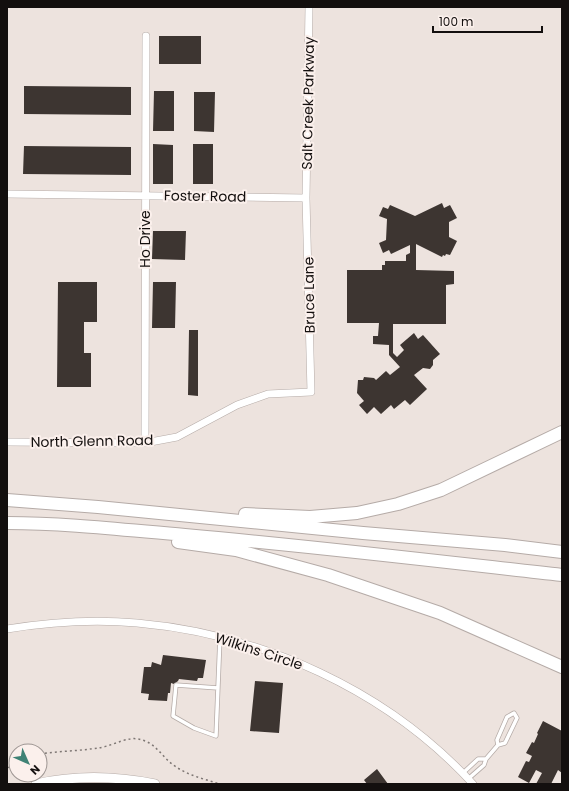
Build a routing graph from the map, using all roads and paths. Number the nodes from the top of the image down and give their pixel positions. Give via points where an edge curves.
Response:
1 (309, 7) edge
2 (146, 36) dead end
3 (7, 194) edge
4 (145, 195) junction
5 (306, 198) junction
6 (311, 392) joint
7 (562, 432) edge
8 (7, 442) edge
9 (144, 443) junction
10 (7, 500) edge
11 (98, 507) junction
12 (7, 523) edge
13 (52, 523) junction
14 (562, 552) edge
15 (562, 575) edge
16 (7, 629) edge
17 (220, 637) junction
18 (562, 667) edge
19 (218, 688) junction
20 (498, 745) junction
21 (48, 753) edge
22 (486, 759) junction
23 (463, 773) junction
24 (471, 781) edge
25 (36, 784) edge
26 (155, 784) edge
27 (220, 784) edge

1 - 5 street, Salt Creek Parkway
2 - 4 street, Ho Drive
3 - 4 street, Foster Road
4 - 5 street, Foster Road
4 - 9 street, Ho Drive
5 - 6 street, Bruce Lane
6 - 9 street, North Glenn Road via 268,394 237,405 177,437
7 - 11 highway via 441,490 398,504 357,513 310,517
8 - 9 street, North Glenn Road
10 - 11 highway
11 - 14 highway
12 - 13 highway
13 - 15 highway via 283,544
13 - 18 highway via 236,550 328,575 440,613
16 - 17 street, Wilkins Circle via 74,622 137,623
17 - 19 lane
17 - 23 street, Wilkins Circle via 286,658 357,692 426,740
19 - 19 lane via 216,736 194,728 173,716 176,685
20 - 20 lane via 504,743 517,718 514,713 507,717 497,740
20 - 22 lane
21 - 27 path via 99,748 128,738 137,738 154,746 173,765 182,770
22 - 23 lane via 478,759
22 - 24 lane
23 - 24 street, Wilkins Circle
25 - 26 main road via 91,778 114,778

